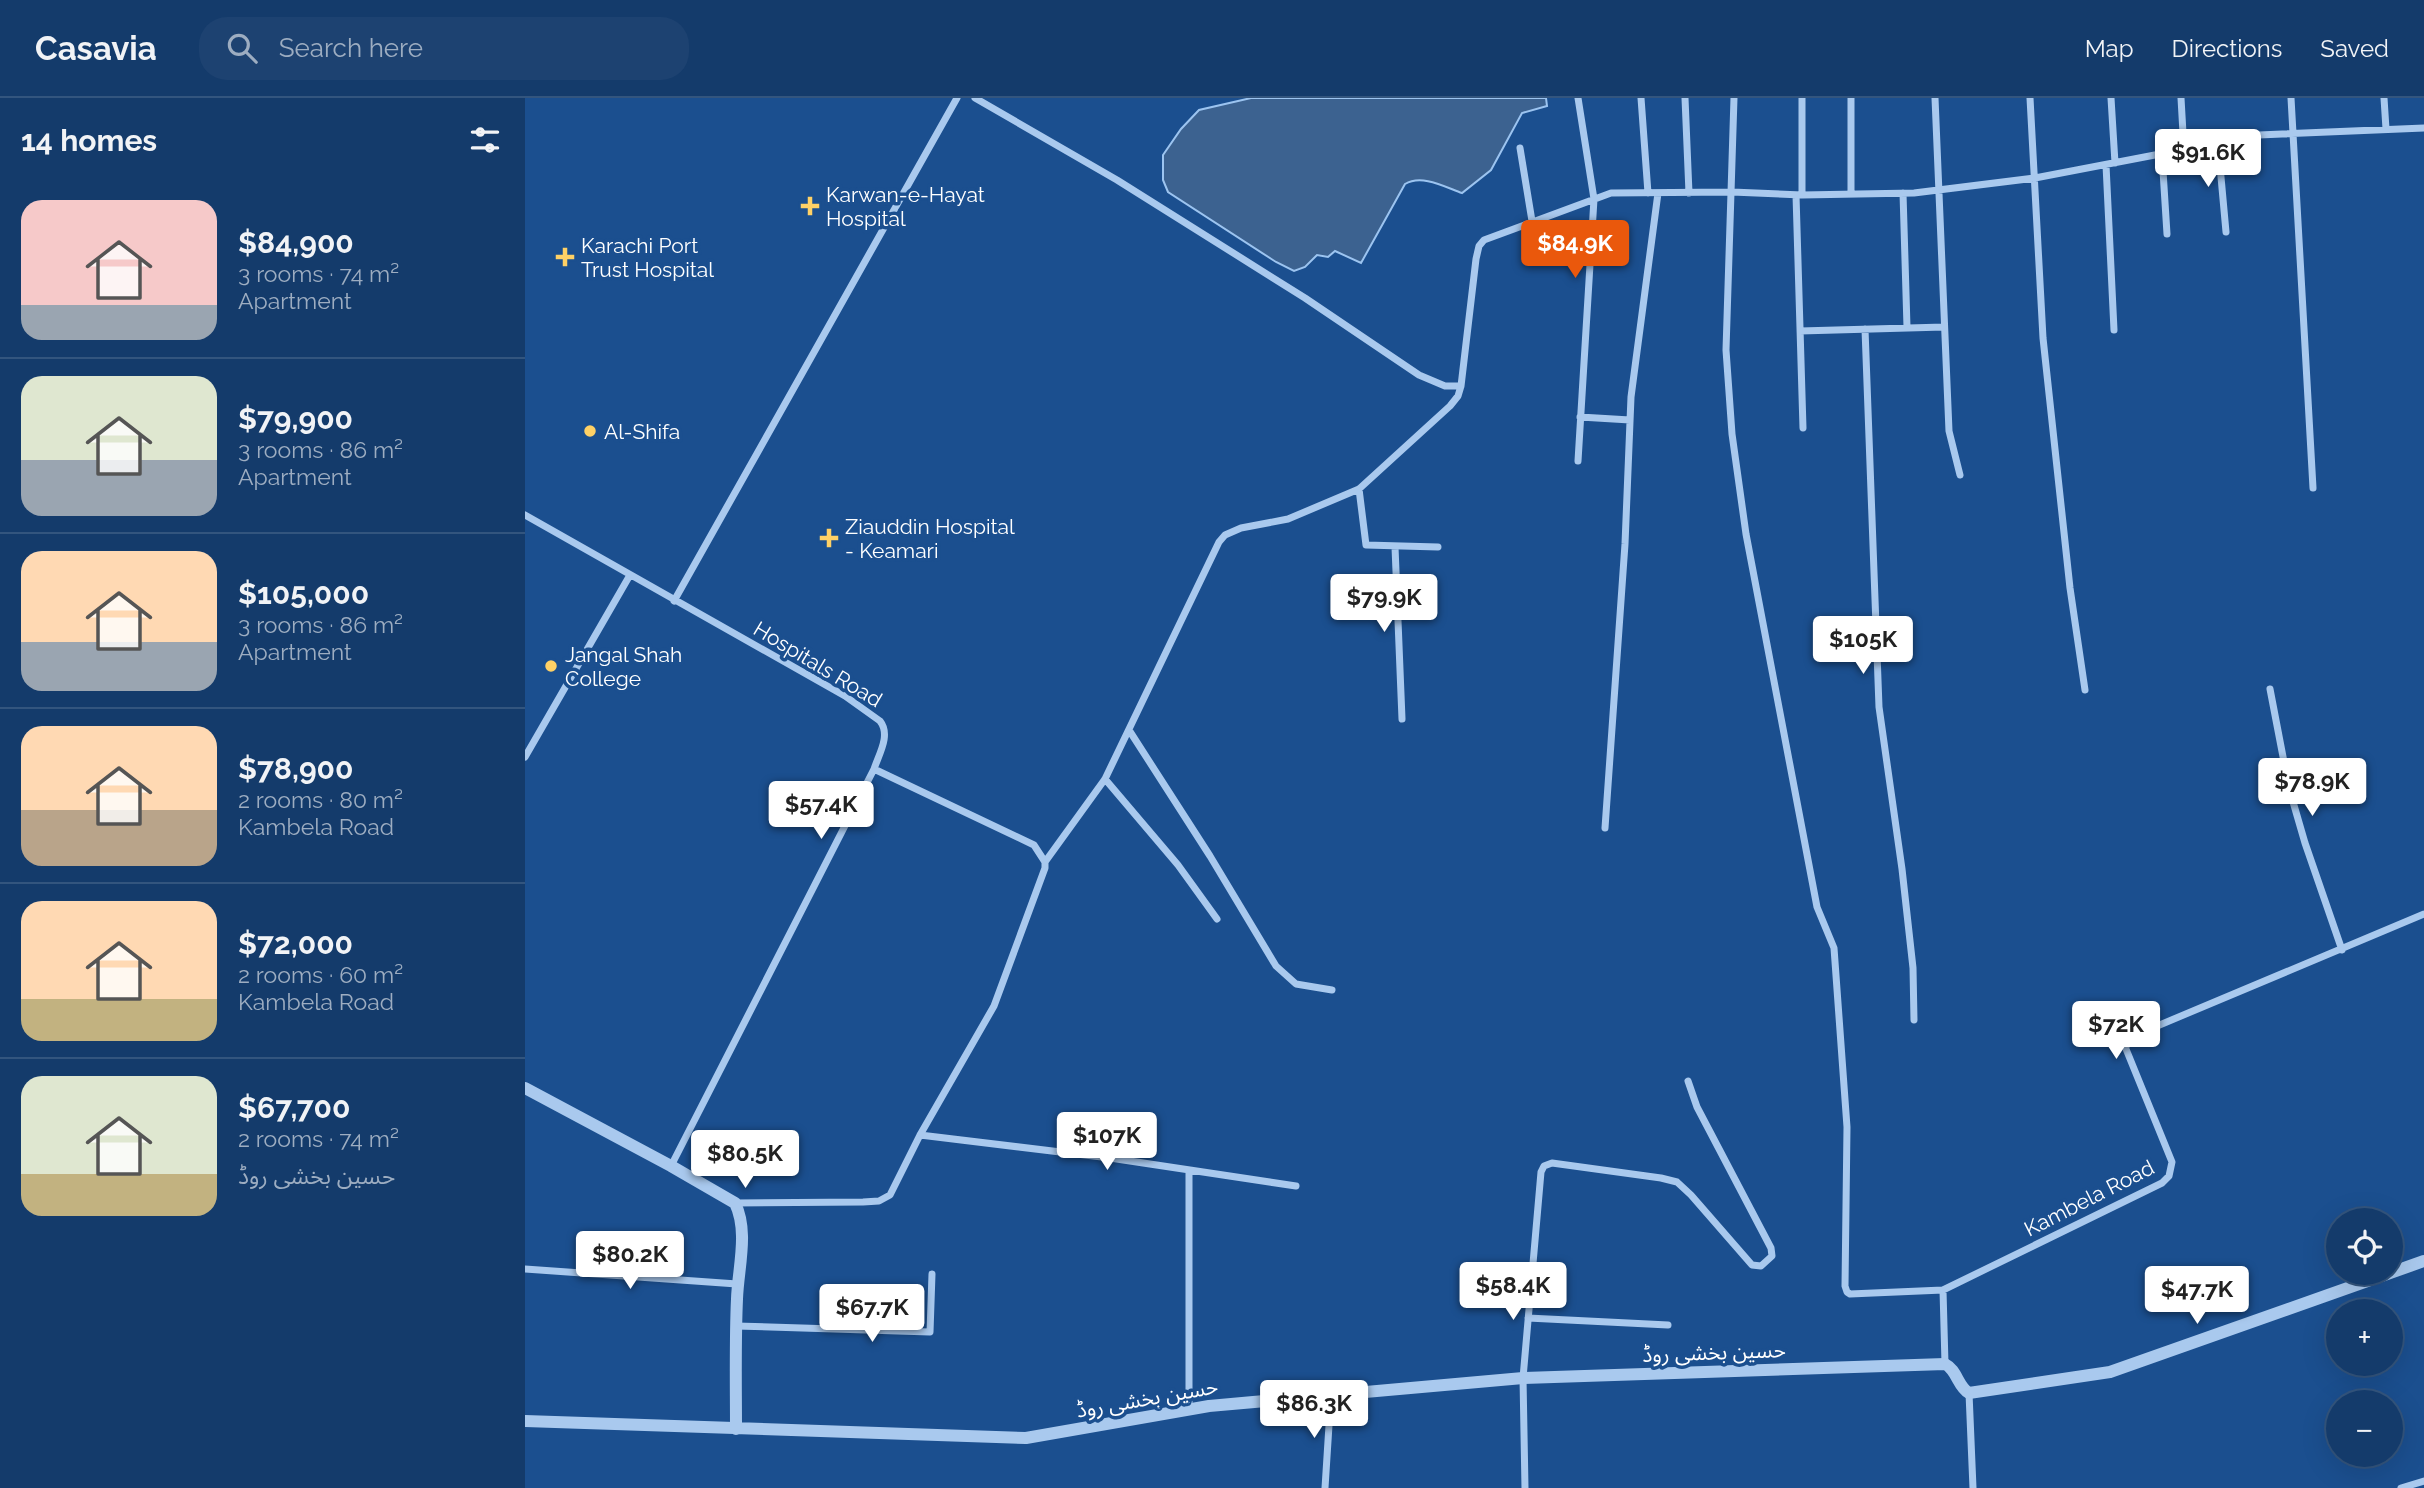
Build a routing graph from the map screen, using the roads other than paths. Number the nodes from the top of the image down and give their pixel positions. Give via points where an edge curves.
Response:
1 (957, 98) edge
2 (975, 98) edge
3 (1578, 98) edge
4 (1641, 98) edge
5 (1685, 98) edge
6 (1734, 98) edge
7 (1802, 98) edge
8 (1851, 98) edge
9 (1935, 98) edge
10 (2030, 98) edge
11 (2111, 98) edge
12 (2181, 98) edge
13 (2291, 98) edge
14 (2384, 98) edge
15 (2424, 128) edge
16 (2386, 130) junction
17 (2293, 133) junction
18 (2218, 144) junction
19 (1520, 148) dead end
20 (2184, 151) junction
21 (2162, 155) junction
22 (2115, 163) junction
23 (2106, 165) junction
24 (2035, 178) junction
25 (1940, 190) junction
26 (1732, 192) junction
27 (1648, 193) junction
28 (1658, 193) junction
29 (1689, 193) junction
30 (1851, 193) junction
31 (1903, 193) junction
32 (1799, 195) junction
33 (1594, 199) junction
34 (1532, 221) junction
35 (2226, 232) dead end
36 (2167, 234) dead end
37 (1907, 327) junction
38 (1944, 327) junction
39 (1865, 329) junction
40 (2114, 330) dead end
41 (1800, 331) junction
42 (1461, 386) junction
43 (1580, 418) junction
44 (1630, 421) junction
45 (1803, 428) dead end
46 (1579, 461) dead end
47 (1960, 475) dead end
48 (2313, 488) dead end
49 (1359, 489) junction
50 (525, 516) edge
51 (1395, 547) junction
52 (1438, 548) dead end
53 (630, 575) junction
54 (674, 601) junction
55 (2085, 690) dead end
56 (2270, 690) dead end
57 (1402, 719) dead end
58 (1129, 730) junction
59 (525, 757) edge
60 (874, 769) junction
61 (1105, 779) junction
62 (1605, 828) dead end
63 (1045, 862) junction
64 (2424, 914) edge
65 (1217, 919) dead end
66 (2342, 950) junction
67 (1332, 990) dead end
68 (1914, 1020) dead end
69 (1688, 1082) dead end
70 (525, 1088) edge
71 (920, 1135) junction
72 (671, 1166) junction
73 (1189, 1170) junction
74 (1296, 1186) dead end
75 (735, 1203) junction
76 (2424, 1261) edge
77 (525, 1269) edge
78 (932, 1275) dead end
79 (737, 1284) junction
80 (1943, 1290) junction
81 (1528, 1318) junction
82 (736, 1325) junction
83 (1668, 1325) dead end
84 (1945, 1364) junction
85 (1523, 1378) junction
86 (1969, 1393) junction
87 (1331, 1394) junction
88 (1189, 1409) junction
89 (525, 1421) edge
90 (736, 1429) junction
91 (2424, 1481) edge
92 (1325, 1488) edge
93 (1525, 1488) edge
94 (1973, 1488) edge
95 (2401, 1488) edge

1 - 54 street
2 - 42 street via 1117,180 1419,375 1445,386
3 - 33 street
4 - 27 street
5 - 29 street
6 - 26 street
7 - 32 street
8 - 30 street
9 - 25 street
10 - 24 street
11 - 22 street
12 - 20 street
13 - 17 street
14 - 16 street
15 - 16 street
16 - 17 street
17 - 18 street
17 - 48 street
18 - 20 street
18 - 35 street
19 - 34 street
20 - 21 street
21 - 22 street
21 - 36 street
22 - 23 street
23 - 24 street
23 - 40 street
24 - 25 street
24 - 55 street via 2043,338
25 - 31 street
25 - 38 street
26 - 29 street
26 - 32 street
26 - 80 street via 1726,350 1731,434 1817,908 1834,948 1847,1126 1845,1286 1850,1294
27 - 28 street
27 - 33 street via 1611,193
28 - 29 street
28 - 44 street
30 - 31 street
30 - 32 street
31 - 37 street
32 - 41 street
33 - 34 street
33 - 43 street
34 - 42 street via 1479,246
37 - 38 street
37 - 39 street
38 - 47 street via 1949,431
39 - 41 street
39 - 68 street via 1879,707 1904,881
41 - 45 street
42 - 49 street via 1450,406
43 - 44 street
43 - 46 street
44 - 62 street via 1626,544
49 - 51 street via 1366,545
49 - 58 street via 1288,519 1241,528 1219,541
50 - 53 street, Hospitals Road
51 - 52 street
51 - 57 street
53 - 54 street, Hospitals Road
53 - 59 street
54 - 60 street, Hospitals Road via 845,696 880,721 885,734
56 - 66 street via 2289,788
58 - 61 street
58 - 67 street via 1276,966 1296,984
60 - 63 street via 1034,845
60 - 72 street, Hospitals Road
61 - 63 street
61 - 65 street via 1178,864
63 - 71 street via 994,1006
64 - 66 street, Kambela Road
66 - 80 street, Kambela Road via 2131,1037 2126,1049 2172,1162 2169,1176
69 - 81 street via 1772,1256 1761,1266 1752,1265 1677,1182 1552,1163 1541,1172
70 - 72 street
71 - 73 street
71 - 75 street via 890,1195 879,1201
72 - 75 street
73 - 74 street
73 - 88 street
75 - 79 street via 742,1228
76 - 86 street via 2110,1373
77 - 79 street
78 - 82 street via 930,1332
79 - 82 street
80 - 84 street
81 - 83 street
81 - 85 street
82 - 90 street
84 - 85 street, حسین بخشی روڈ
84 - 86 street
85 - 87 street, حسین بخشی روڈ
85 - 93 street
86 - 94 street
87 - 88 street, حسین بخشی روڈ
87 - 92 street
88 - 90 street, حسین بخشی روڈ via 1026,1438
89 - 90 street, حسین بخشی روڈ
91 - 95 street

